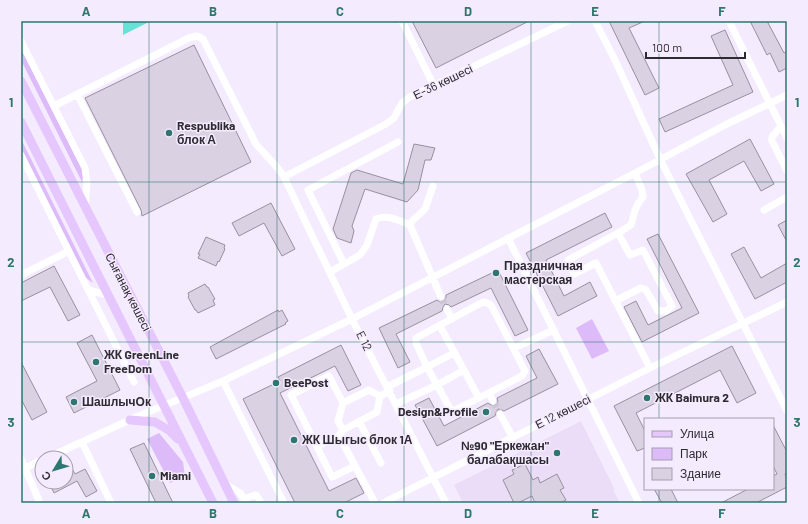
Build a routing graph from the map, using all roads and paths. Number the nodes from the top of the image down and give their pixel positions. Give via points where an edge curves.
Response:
1 (402, 21) edge
2 (568, 21) edge
3 (596, 21) edge
4 (729, 21) edge
5 (21, 41) edge
6 (21, 81) edge
7 (434, 86) junction
8 (77, 94) junction
9 (787, 95) edge
10 (770, 103) junction
11 (54, 106) junction
12 (21, 122) edge
13 (781, 126) junction
14 (787, 138) edge
15 (398, 142) dead end
16 (21, 155) edge
17 (660, 159) junction
18 (787, 171) edge
19 (635, 174) junction
20 (284, 177) junction
21 (433, 186) dead end
22 (787, 197) edge
23 (85, 207) junction
24 (764, 210) dead end
25 (137, 212) dead end
26 (410, 225) junction
27 (618, 233) junction
28 (508, 238) junction
29 (68, 251) junction
30 (344, 264) junction
31 (330, 272) junction
32 (21, 275) edge
33 (432, 277) junction
34 (88, 290) junction
35 (108, 294) junction
36 (442, 297) tunnel mouth
37 (615, 301) junction
38 (787, 302) edge
39 (447, 309) tunnel mouth
40 (352, 319) junction
41 (452, 319) junction
42 (743, 324) junction
43 (440, 326) junction
44 (554, 330) junction
45 (514, 348) junction
46 (454, 353) junction
47 (427, 367) junction
48 (650, 368) junction
49 (464, 370) junction
50 (223, 381) junction
51 (134, 382) dead end
52 (437, 385) junction
53 (388, 389) junction
54 (489, 393) junction
55 (380, 396) junction
56 (183, 398) junction
57 (479, 398) junction
58 (588, 399) junction
59 (493, 401) tunnel mouth
60 (343, 402) junction
61 (396, 404) junction
62 (164, 406) junction
63 (787, 411) edge
64 (500, 414) tunnel mouth
65 (130, 420) junction
66 (359, 421) junction
67 (341, 433) junction
68 (513, 438) junction
69 (82, 442) junction
70 (184, 444) junction
71 (317, 446) junction
72 (64, 450) edge
73 (21, 459) edge
74 (381, 463) dead end
75 (34, 464) edge
76 (355, 466) junction
77 (22, 469) edge
78 (433, 478) junction
79 (225, 484) junction
80 (246, 501) edge
81 (386, 502) edge
82 (40, 503) edge
83 (111, 503) edge
84 (213, 503) edge
85 (234, 503) edge
86 (261, 503) edge
87 (284, 503) edge
88 (375, 503) edge
89 (446, 503) edge
90 (640, 503) edge

1 - 7 street
2 - 7 street, Е-36 көшесі
3 - 17 street
4 - 10 street
5 - 11 street
6 - 23 main road, Сығанақ көшесі
7 - 20 street, Е-36 көшесі via 402,103 394,118 386,124
8 - 11 street
8 - 20 street, E 12 via 189,38 200,37 207,46 256,144
8 - 25 street
9 - 10 street
10 - 13 street
10 - 17 street
11 - 23 street via 85,168 88,183
12 - 35 main road, Сығанақ көшесі
13 - 14 street
13 - 18 street via 772,137 772,141
15 - 30 street via 308,190
16 - 29 street
17 - 19 street
17 - 42 street
19 - 27 street via 642,190 642,197 634,210 631,225
19 - 28 street
20 - 31 street, E 12
21 - 26 street via 425,209
22 - 24 street
23 - 56 main road, Сығанақ көшесі
26 - 30 street via 387,217 376,219 360,256
26 - 33 street
27 - 37 street via 568,260 574,274 596,263
27 - 37 street via 630,255 643,250 672,306 666,311 658,311 646,290 640,288
28 - 33 street
28 - 44 street
29 - 32 street
29 - 34 street
30 - 31 street
31 - 40 street, E 12
33 - 36 street
33 - 40 street
34 - 35 street
34 - 51 street
35 - 62 main road, Сығанақ көшесі
37 - 48 street
38 - 42 street, Е 12 көшесі
39 - 41 street
40 - 50 street
40 - 53 street, E 12
41 - 43 street
41 - 45 street via 482,303 488,303
42 - 48 street, Е 12 көшесі
42 - 63 street
43 - 46 street
43 - 47 street via 415,340
44 - 45 street
44 - 58 street
45 - 54 street via 525,371 524,375
46 - 47 street
46 - 49 street
47 - 52 street
47 - 53 street
48 - 58 street, Е 12 көшесі
49 - 52 street
49 - 57 street
50 - 56 street
50 - 87 street
52 - 57 street via 452,411
52 - 61 street
53 - 55 street
53 - 61 street, E 12
54 - 57 street
54 - 59 street
55 - 60 street via 369,390
55 - 66 street via 377,412
56 - 62 street
56 - 79 main road, Сығанақ көшесі
58 - 68 street, Е 12 көшесі
58 - 90 street
60 - 67 street via 338,421
60 - 71 street via 329,376 291,395
61 - 78 street, E 12
62 - 65 street
62 - 70 main road, Сығанақ көшесі
64 - 68 street
65 - 69 street
65 - 70 main road via 155,422
66 - 67 street
66 - 74 street
67 - 71 street
67 - 76 street
68 - 78 street, Е 12 көшесі
69 - 72 street
69 - 83 street
70 - 84 main road, Сығанақ көшесі
71 - 76 street via 332,477
73 - 77 street
75 - 77 street
76 - 88 street
77 - 82 street
78 - 81 street, Е 12 көшесі
78 - 89 street, E 12
79 - 80 street via 240,493
79 - 85 main road, Сығанақ көшесі
80 - 86 street via 254,495

